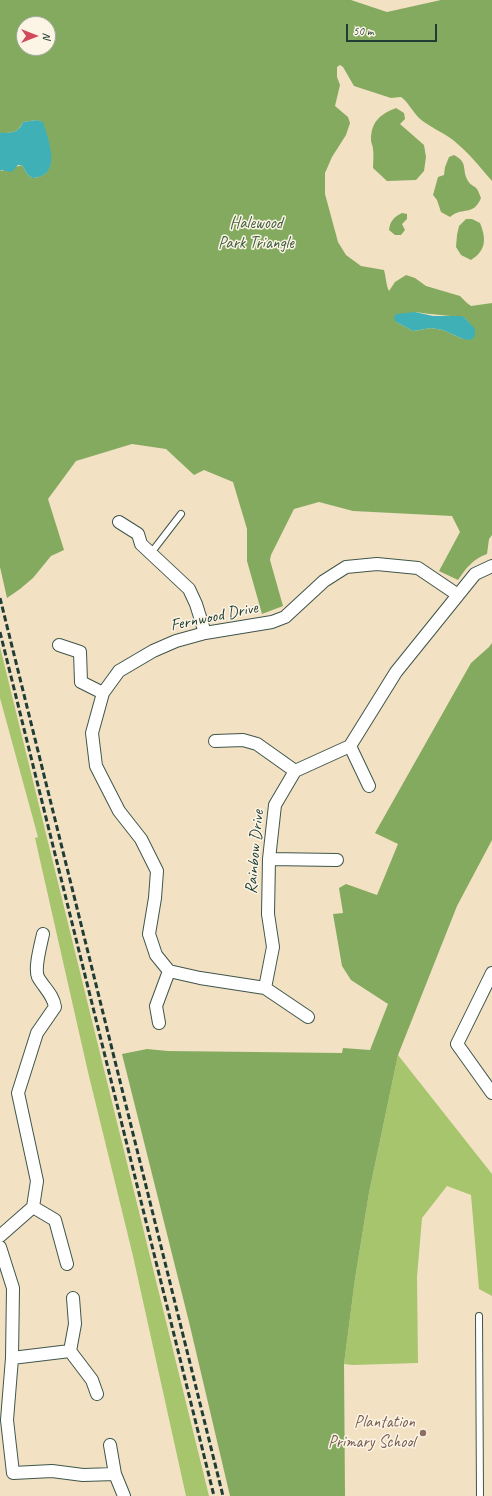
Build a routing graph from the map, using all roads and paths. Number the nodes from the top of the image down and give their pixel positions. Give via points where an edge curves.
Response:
1 (181, 514) dead end
2 (119, 522) dead end
3 (151, 553) junction
4 (492, 566) edge
5 (458, 595) junction
6 (204, 634) junction
7 (59, 645) dead end
8 (103, 693) junction
9 (215, 741) dead end
10 (350, 746) junction
11 (295, 771) junction
12 (369, 786) dead end
13 (269, 859) junction
14 (337, 860) dead end
15 (42, 934) dead end
16 (169, 971) junction
17 (492, 974) edge
18 (265, 988) junction
19 (308, 1017) dead end
20 (159, 1023) dead end
21 (492, 1093) edge
22 (33, 1207) junction
23 (0, 1236) edge
24 (0, 1247) edge
25 (67, 1264) dead end
26 (73, 1298) dead end
27 (479, 1316) dead end
28 (70, 1351) junction
29 (12, 1358) junction
30 (97, 1394) dead end
31 (110, 1444) dead end
32 (115, 1474) junction
33 (124, 1496) edge
34 (480, 1496) edge

1 - 3 lane
2 - 3 street via 138,534 141,544
3 - 6 street via 189,589
4 - 5 street via 475,574
5 - 6 street, Fernwood Drive via 418,568 378,564 346,568 324,581 285,617 272,622
5 - 10 street via 396,672
6 - 8 street, Fernwood Drive via 176,641 153,651 119,671
7 - 8 street via 80,652 81,682
8 - 16 street, Fernwood Drive via 92,733 96,766 120,811 141,839 157,871 149,934 156,955
9 - 11 street via 243,740 257,744
10 - 11 street
10 - 12 street
11 - 13 street, Rainbow Drive via 276,805
13 - 14 street
13 - 18 street, Rainbow Drive via 268,914 273,947
15 - 22 street via 38,976 54,999 55,1007 38,1033 18,1093 37,1181
16 - 18 street
16 - 20 street via 156,1006
17 - 21 street via 457,1044
18 - 19 street
22 - 23 street
22 - 25 street via 55,1220
24 - 29 street via 13,1288
26 - 28 street via 75,1324
27 - 34 lane
28 - 29 street
28 - 30 street via 92,1380
29 - 32 street via 7,1420 13,1473 52,1471 83,1475
31 - 32 street
32 - 33 street

